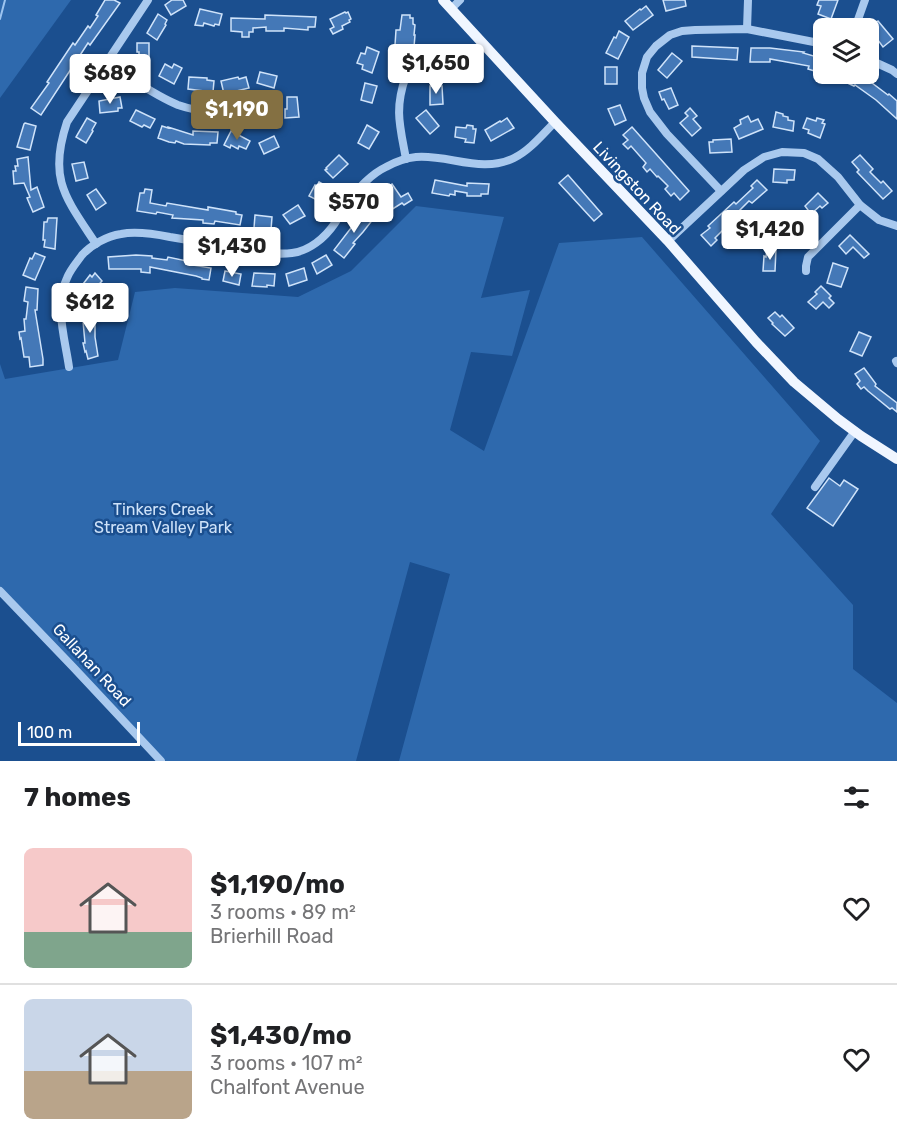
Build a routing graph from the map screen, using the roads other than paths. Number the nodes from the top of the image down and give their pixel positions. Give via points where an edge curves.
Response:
1 (148, 0) edge
2 (460, 0) edge
3 (748, 0) edge
4 (865, 0) edge
5 (447, 5) edge
6 (859, 18) edge
7 (747, 29) junction
8 (813, 42) edge
9 (105, 63) junction
10 (879, 64) edge
11 (897, 74) edge
12 (406, 76) dead end
13 (261, 115) dead end
14 (555, 122) junction
15 (406, 159) junction
16 (721, 191) junction
17 (860, 205) junction
18 (897, 226) edge
19 (668, 241) junction
20 (96, 244) junction
21 (806, 271) dead end
22 (69, 367) dead end
23 (855, 431) junction
24 (897, 459) edge
25 (815, 487) dead end
26 (0, 591) edge
27 (160, 761) edge

1 - 9 street
2 - 5 street
3 - 7 street
4 - 6 street
5 - 14 main road, Livingston Road
7 - 8 street
7 - 16 street via 676,32 651,52 642,73 644,98 650,112
9 - 13 street via 178,105 226,114
9 - 20 street via 67,122 59,155 62,187
10 - 11 street
12 - 15 street via 398,112
14 - 15 street via 524,152 501,163
14 - 19 main road, Livingston Road
15 - 20 street via 372,176 348,201 333,227 317,243 301,251 256,251 123,233
16 - 17 street via 764,157 797,152 826,165
16 - 19 street
17 - 18 street via 879,220
17 - 21 street via 808,257
19 - 23 main road, Livingston Road via 794,382
20 - 22 street via 79,259 62,292
23 - 24 main road, Livingston Road
23 - 25 street
26 - 27 street, Gallahan Road

